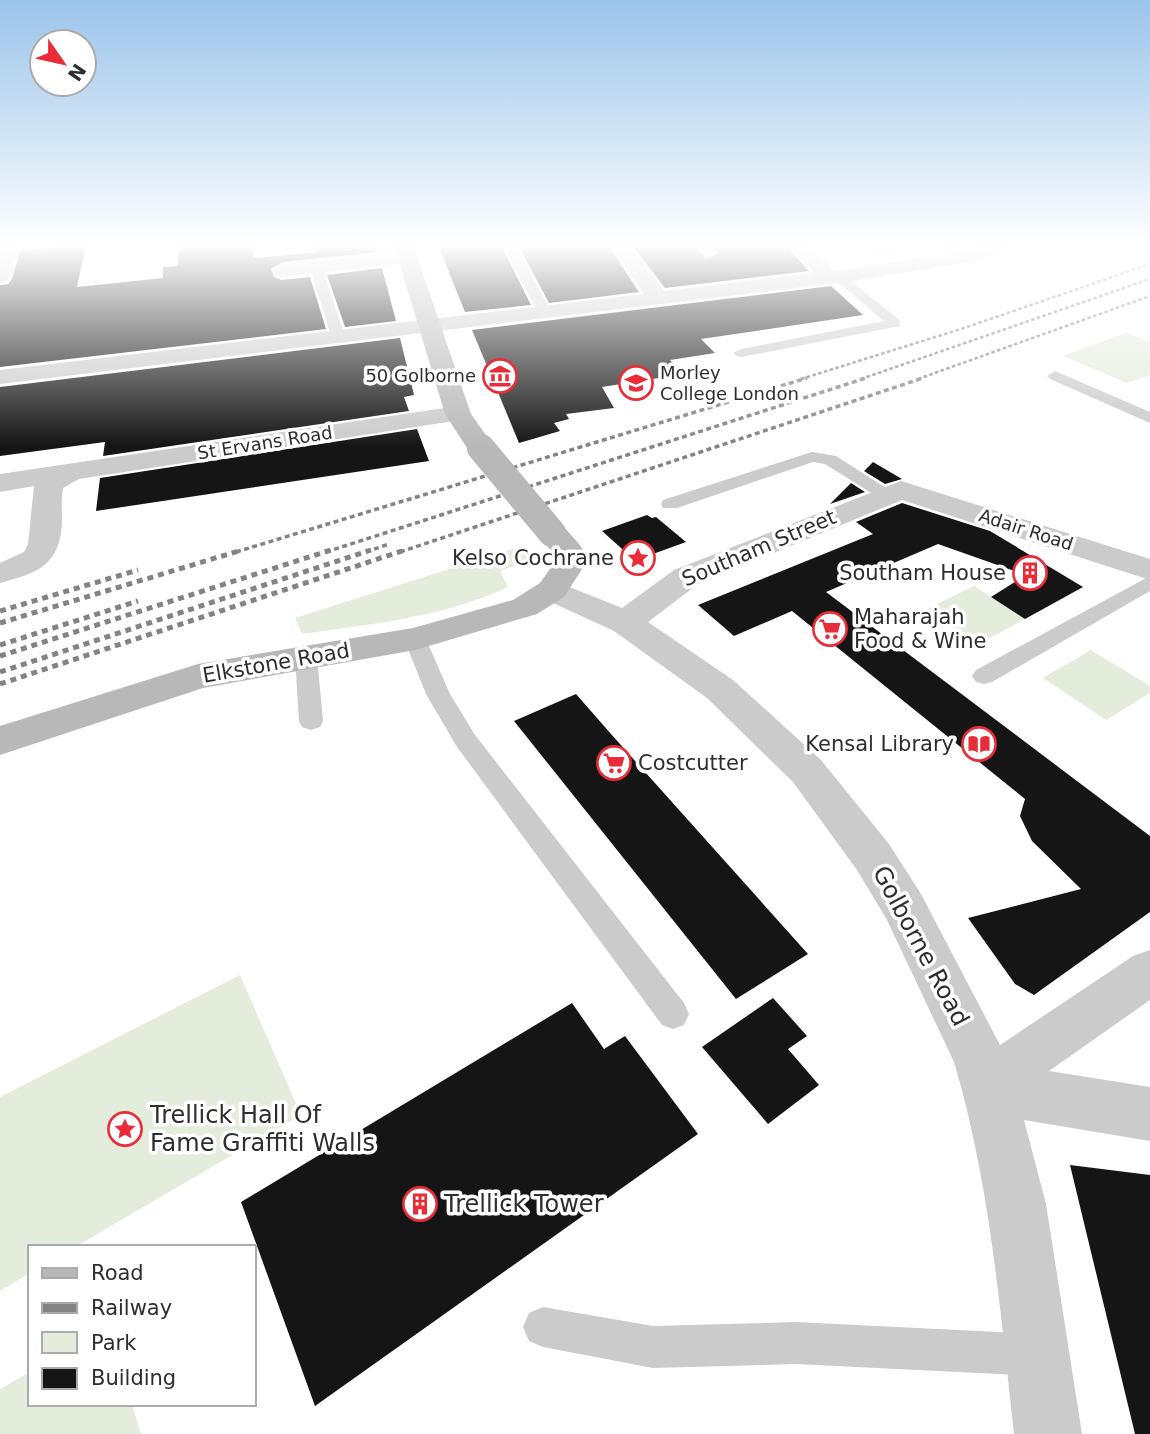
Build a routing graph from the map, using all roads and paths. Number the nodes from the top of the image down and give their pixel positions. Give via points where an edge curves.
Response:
1 (330, 312) edge
2 (425, 312) edge
3 (536, 312) edge
4 (881, 312) edge
5 (429, 325) junction
6 (338, 336) junction
7 (741, 353) dead end
8 (1055, 376) dead end
9 (0, 377) edge
10 (458, 414) junction
11 (1150, 418) edge
12 (63, 476) junction
13 (0, 483) edge
14 (894, 492) junction
15 (670, 503) dead end
16 (1150, 570) edge
17 (0, 573) edge
18 (1150, 582) edge
19 (552, 590) junction
20 (626, 623) junction
21 (415, 639) junction
22 (306, 657) junction
23 (984, 676) dead end
24 (311, 720) dead end
25 (0, 741) edge
26 (1150, 972) edge
27 (673, 1014) dead end
28 (1049, 1040) junction
29 (988, 1086) junction
30 (1065, 1101) junction
31 (1150, 1114) edge
32 (543, 1327) dead end
33 (1037, 1355) junction
34 (1048, 1434) edge

1 - 6 lane
2 - 5 street
3 - 5 street
4 - 7 lane via 895,323
5 - 6 street
5 - 10 street
6 - 9 street
8 - 11 lane
10 - 12 street, St Ervans Road
10 - 19 street, bridge via 568,551 568,566
12 - 13 street, St Ervans Road
12 - 17 street via 47,489 43,551 30,563
14 - 15 lane via 830,460 812,457
14 - 16 street, Adair Road
14 - 20 street, Southam Street via 686,577
18 - 23 lane
19 - 20 street, Golborne Road
19 - 21 street, Elkstone Road via 525,607
20 - 29 street, Golborne Road via 720,689 807,771 873,857 905,908 979,1058
21 - 22 street, Elkstone Road
21 - 27 lane via 438,694 466,741
22 - 24 lane
22 - 25 street, Elkstone Road via 198,676
26 - 28 street
28 - 29 street
28 - 30 street
29 - 30 street
29 - 33 street, Golborne Road via 1017,1204
30 - 31 street
32 - 33 lane via 653,1347 796,1343
33 - 34 street, Golborne Road

